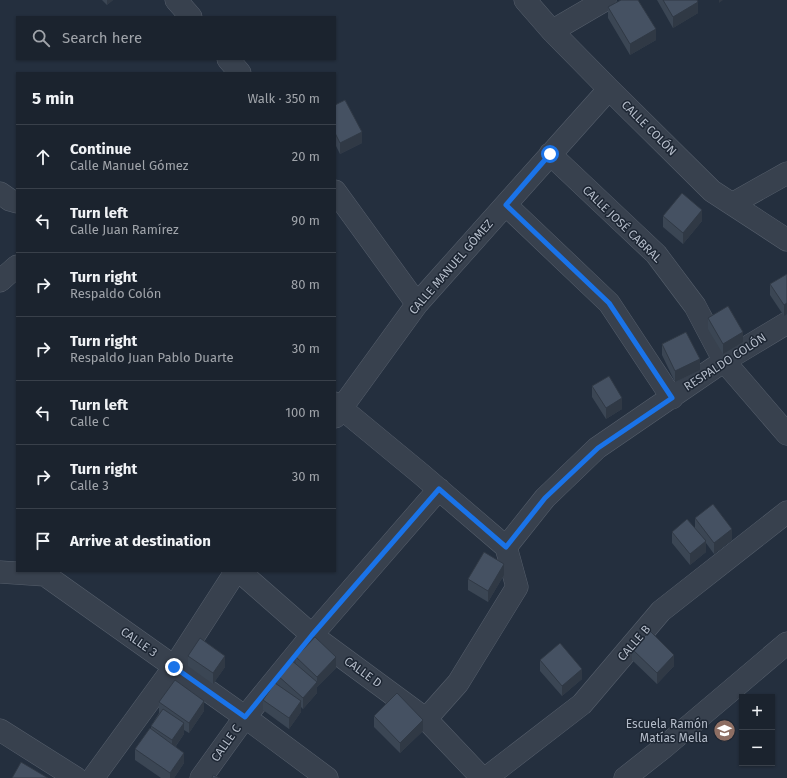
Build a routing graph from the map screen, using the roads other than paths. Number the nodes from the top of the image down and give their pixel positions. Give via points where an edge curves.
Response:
1 (176, 0) edge
2 (525, 0) edge
3 (605, 0) edge
4 (190, 16) edge
5 (552, 31) junction
6 (229, 60) edge
7 (239, 72) edge
8 (609, 89) junction
9 (550, 154) junction
10 (787, 174) edge
11 (336, 192) edge
12 (0, 193) edge
13 (16, 202) edge
14 (732, 204) junction
15 (506, 205) junction
16 (787, 240) edge
17 (16, 267) edge
18 (0, 281) edge
19 (417, 304) junction
20 (787, 323) edge
21 (724, 361) junction
22 (672, 398) junction
23 (337, 409) edge
24 (787, 434) edge
25 (439, 489) junction
26 (787, 512) edge
27 (506, 547) junction
28 (0, 572) edge
29 (236, 572) edge
30 (238, 572) edge
31 (46, 573) edge
32 (312, 635) junction
33 (787, 642) edge
34 (174, 667) junction
35 (245, 717) junction
36 (426, 719) junction
37 (0, 730) edge
38 (76, 778) edge
39 (93, 778) edge
40 (201, 778) edge
41 (327, 778) edge
42 (482, 778) edge
43 (486, 778) edge
44 (625, 778) edge

1 - 4 street
2 - 5 street, CALLE COLÓN
3 - 5 street
5 - 8 street, CALLE COLÓN
6 - 7 street
8 - 9 street, CALLE MANUEL GÓMEZ
8 - 14 street, CALLE COLÓN via 712,191
9 - 15 street, CALLE MANUEL GÓMEZ
9 - 21 street, CALLE JOSÉ CABRAL via 656,254 695,306
10 - 14 street
11 - 19 street
12 - 13 street
14 - 16 street, CALLE COLÓN
15 - 19 street, CALLE MANUEL GÓMEZ
15 - 22 street via 609,303
17 - 18 street
19 - 23 street, CALLE MANUEL GÓMEZ
20 - 21 street, RESPALDO COLÓN
21 - 22 street, RESPALDO COLÓN
21 - 24 street, CALLE JOSÉ CABRAL
22 - 27 street, RESPALDO COLÓN via 598,448 545,498
23 - 25 street
25 - 27 street
25 - 32 street, CALLE C
26 - 43 street, CALLE B via 661,612 582,704
27 - 36 street via 517,587 458,683
28 - 31 street, CALLE 3
29 - 34 street
30 - 32 street, CALLE D
31 - 34 street, CALLE 3
32 - 35 street, CALLE C
32 - 36 street, CALLE D
33 - 44 street
34 - 35 street, CALLE 3
34 - 39 street
35 - 40 street, CALLE C
35 - 41 street, CALLE 3
36 - 42 street, CALLE D
37 - 38 street

